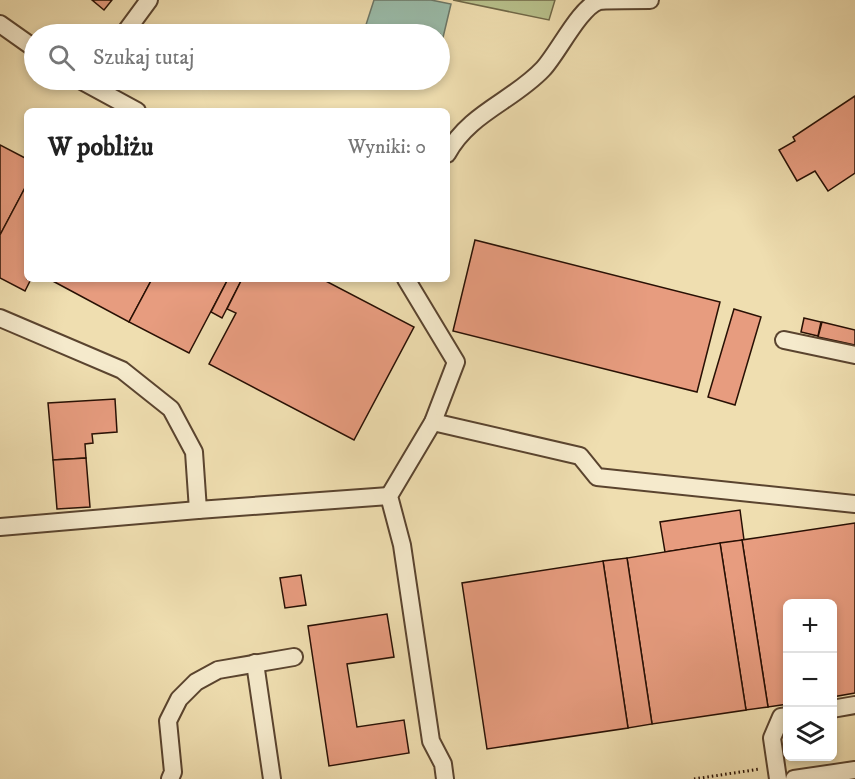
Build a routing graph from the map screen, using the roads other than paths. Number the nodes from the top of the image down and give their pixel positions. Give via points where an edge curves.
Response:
1 (149, 0) edge
2 (650, 0) edge
3 (0, 24) edge
4 (131, 24) edge
5 (24, 41) edge
6 (102, 90) edge
7 (132, 108) edge
8 (450, 150) edge
9 (410, 282) edge
10 (0, 318) edge
11 (784, 340) dead end
12 (855, 355) edge
13 (433, 422) junction
14 (389, 496) junction
15 (855, 504) edge
16 (198, 510) junction
17 (0, 527) edge
18 (294, 657) dead end
19 (255, 663) junction
20 (855, 705) edge
21 (837, 708) edge
22 (783, 717) edge
23 (855, 770) edge
24 (170, 779) edge
25 (272, 779) edge
26 (445, 779) edge
27 (778, 779) edge
28 (794, 779) edge

1 - 4 street
2 - 8 street via 598,1 588,8 543,69 467,126
3 - 5 street
6 - 7 street
9 - 13 street via 456,362
10 - 16 street via 122,370 171,409 194,452
11 - 12 street
13 - 14 street
13 - 15 street via 580,456 597,477
14 - 16 street
14 - 26 street via 402,545 431,741
16 - 17 street
18 - 19 street
19 - 24 street via 218,670 196,682 179,699 168,721 173,772
19 - 25 street
20 - 21 street
22 - 27 street via 772,738
23 - 28 street

